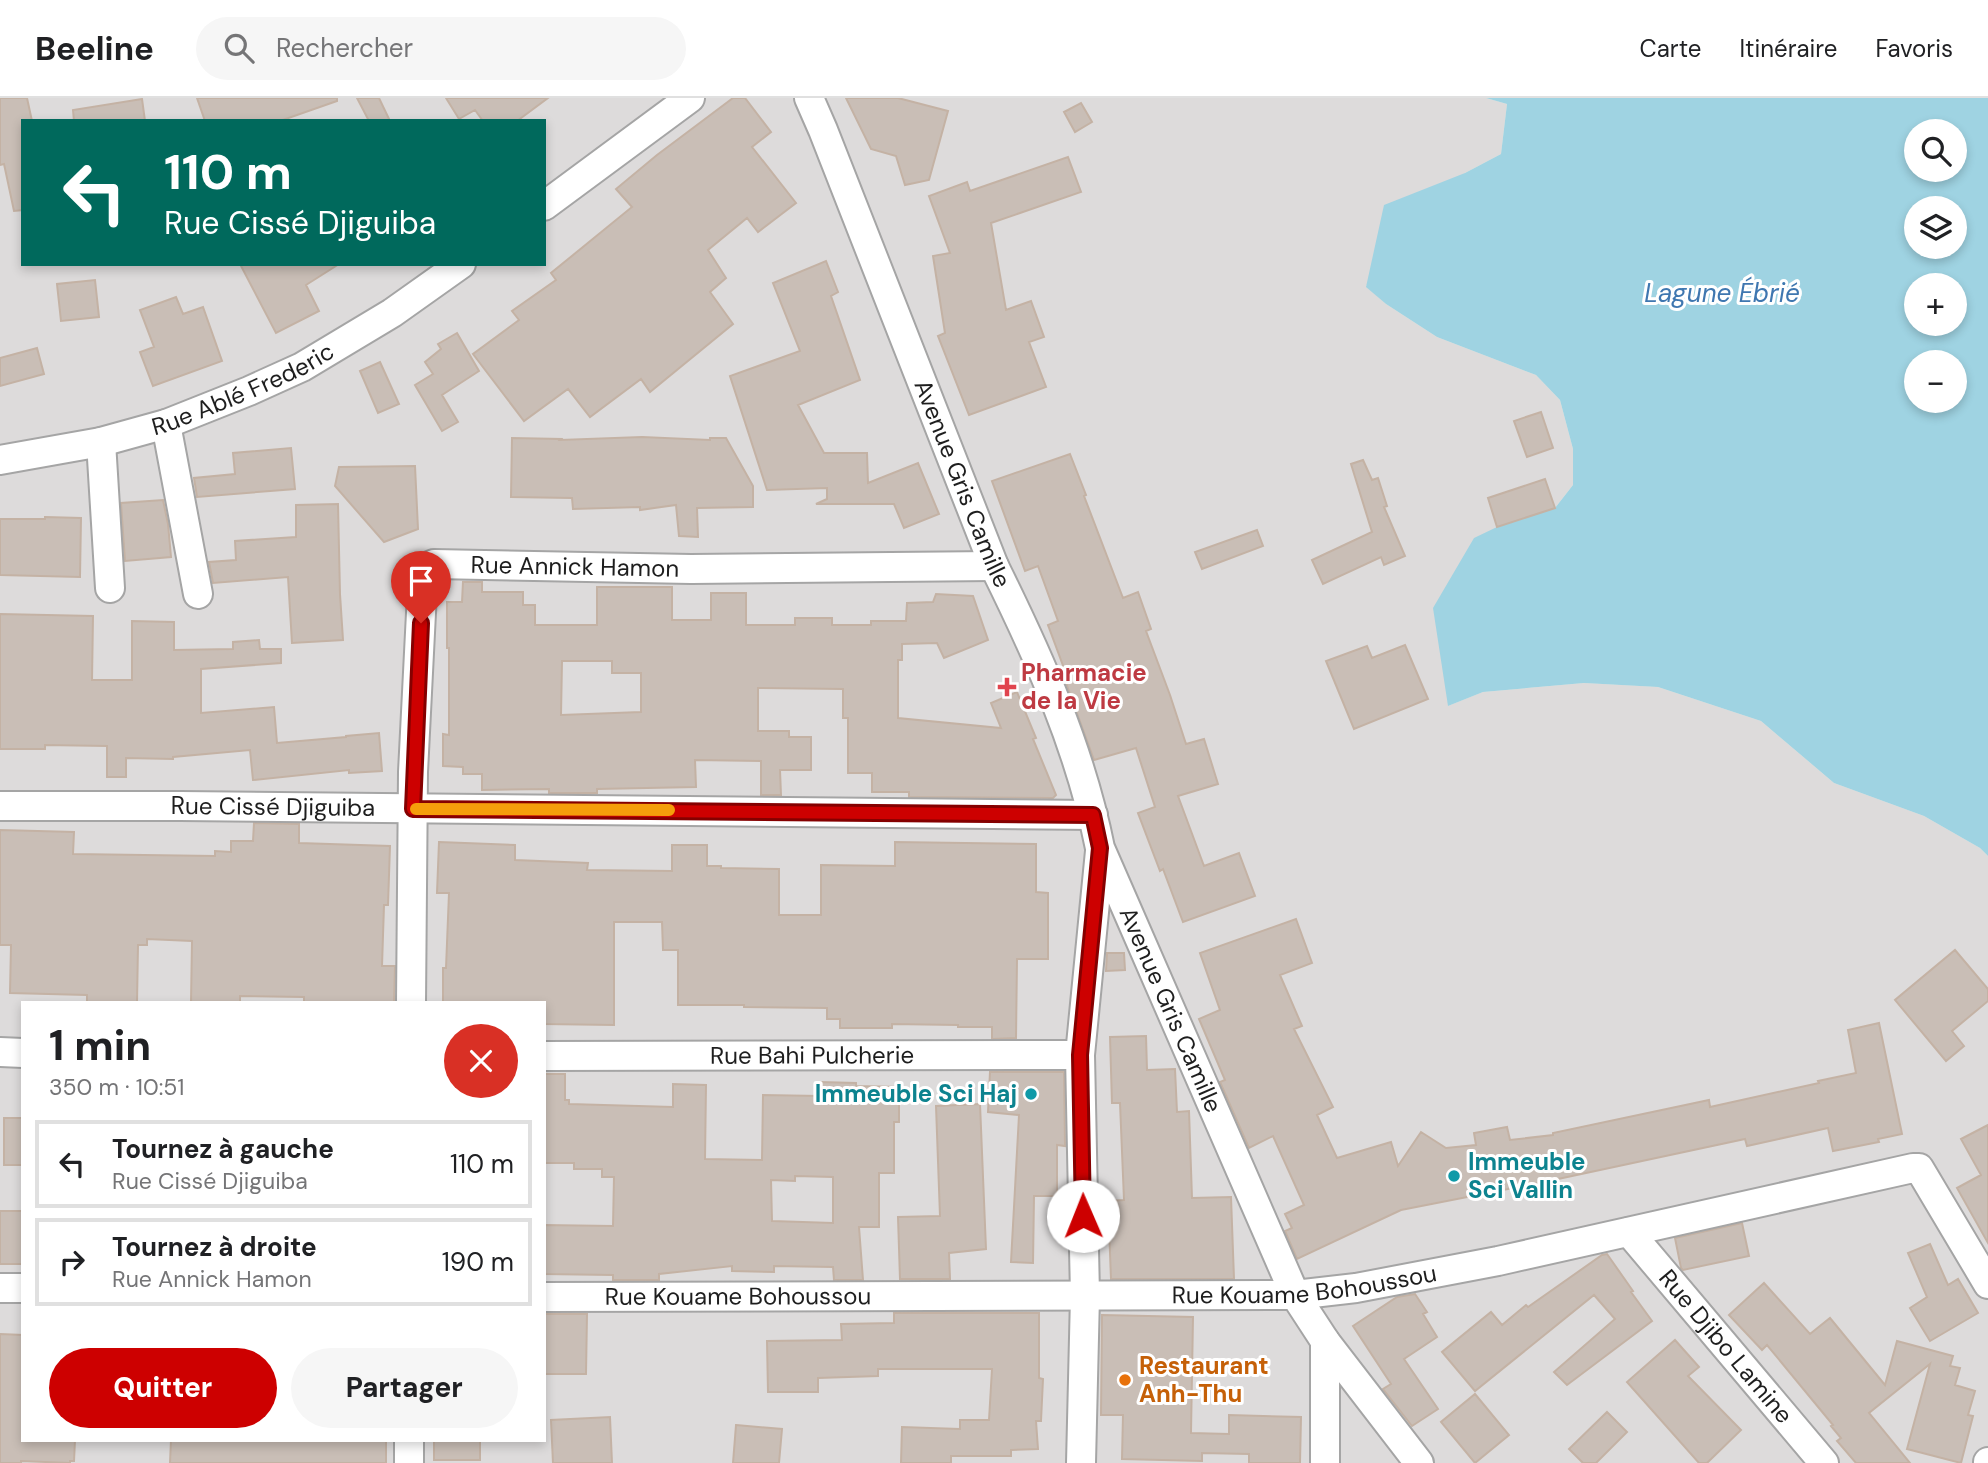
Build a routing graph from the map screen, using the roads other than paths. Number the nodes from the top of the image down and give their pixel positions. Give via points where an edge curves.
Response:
1 (690, 98) edge
2 (809, 98) edge
3 (546, 205) edge
4 (458, 266) edge
5 (166, 424) junction
6 (101, 442) junction
7 (0, 460) edge
8 (994, 566) junction
9 (110, 588) dead end
10 (198, 594) dead end
11 (0, 806) edge
12 (413, 809) junction
13 (1093, 815) junction
14 (1100, 848) junction
15 (411, 1001) edge
16 (0, 1052) edge
17 (21, 1053) edge
18 (1080, 1055) junction
19 (546, 1056) edge
20 (1629, 1231) junction
21 (1988, 1284) edge
22 (0, 1288) edge
23 (21, 1288) edge
24 (1295, 1295) junction
25 (1085, 1296) junction
26 (546, 1297) edge
27 (1325, 1341) junction
28 (409, 1442) edge
29 (409, 1463) edge
30 (1082, 1463) edge
31 (1325, 1463) edge
32 (1419, 1463) edge
33 (1824, 1463) edge

1 - 3 street
2 - 8 street, Avenue Gris Camille
4 - 5 street, Rue Ablé Frederic via 302,367
5 - 6 street, Rue Ablé Frederic
5 - 10 street
6 - 7 street, Rue Ablé Frederic
6 - 9 street
8 - 12 street, Rue Annick Hamon via 691,569 434,564 423,573
8 - 13 street, Avenue Gris Camille via 1052,690
11 - 12 street, Rue Cissé Djiguiba
12 - 13 street, Rue Cissé Djiguiba
12 - 15 street, Rue Annick Hamon
13 - 14 street, Avenue Gris Camille
14 - 18 street
14 - 24 street, Avenue Gris Camille
16 - 17 street
18 - 19 street, Rue Bahi Pulcherie
18 - 25 street
20 - 21 street, Rue Kouame Bohoussou via 1919,1168
20 - 24 street, Rue Kouame Bohoussou via 1356,1289
20 - 33 street, Rue Djibo Lamine
22 - 23 street
24 - 25 street, Rue Kouame Bohoussou
24 - 27 street, Avenue Gris Camille
25 - 26 street, Rue Kouame Bohoussou
25 - 30 street
27 - 31 street
27 - 32 street, Avenue Gris Camille
28 - 29 street

